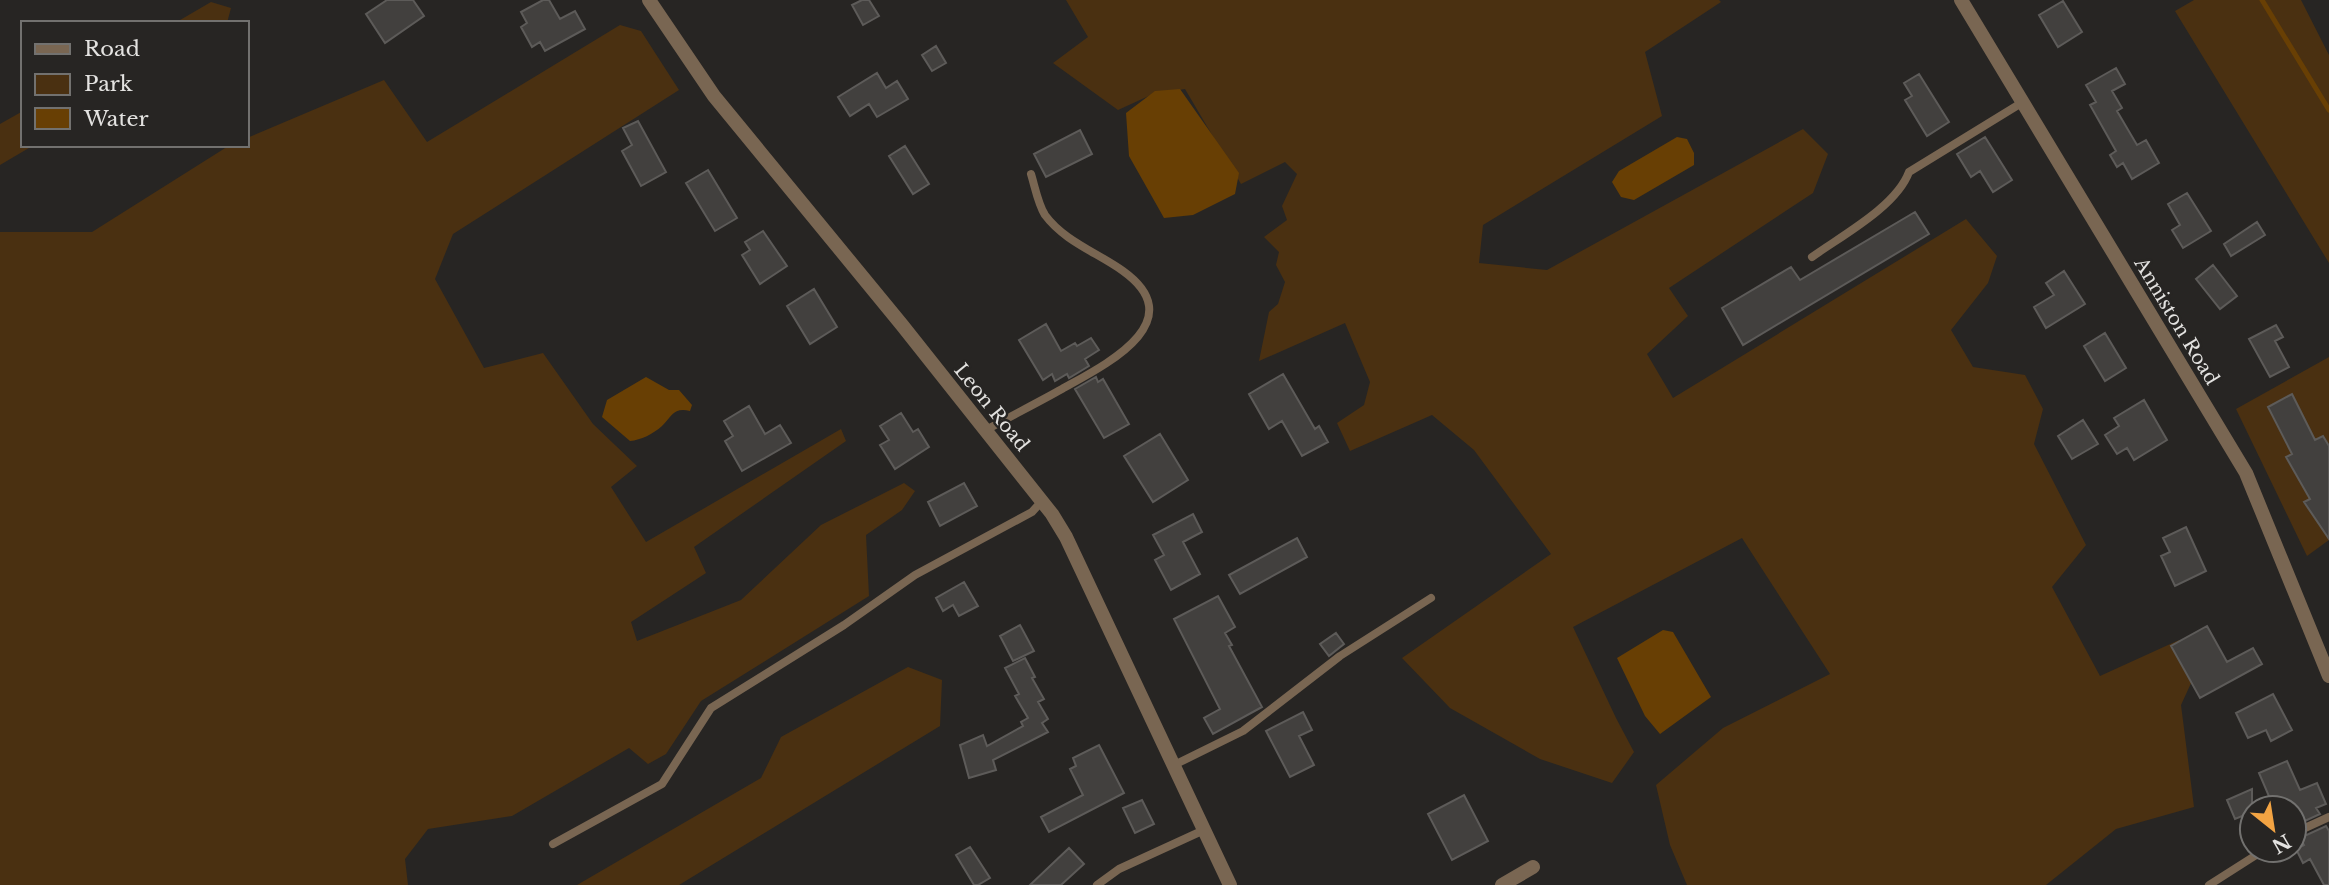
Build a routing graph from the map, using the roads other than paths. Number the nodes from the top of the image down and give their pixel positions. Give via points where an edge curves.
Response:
1 (649, 0) edge
2 (1961, 0) edge
3 (2023, 102) junction
4 (1031, 174) dead end
5 (1812, 257) dead end
6 (986, 430) junction
7 (1042, 501) junction
8 (1431, 598) dead end
9 (2329, 676) edge
10 (1174, 765) junction
11 (2329, 817) edge
12 (2308, 827) edge
13 (1204, 830) junction
14 (553, 844) dead end
15 (2242, 864) edge
16 (1533, 867) dead end
17 (1097, 885) edge
18 (1230, 885) edge
19 (1502, 885) edge
20 (2209, 885) edge

1 - 6 street, Leon Road via 714,96
2 - 3 street, Anniston Road
3 - 5 lane via 1909,172 1881,208
3 - 9 street, Anniston Road via 2246,473
4 - 6 lane via 1044,213 1073,240 1140,285 1149,313 1145,328 1113,361
6 - 7 street, Leon Road
7 - 10 street, Leon Road via 1066,537
7 - 14 lane via 1032,512 915,575 711,708 662,783
8 - 10 lane via 1340,656 1243,730
10 - 13 street, Leon Road
11 - 12 lane
13 - 17 lane via 1119,869
13 - 18 street, Leon Road
15 - 20 lane
16 - 19 street

